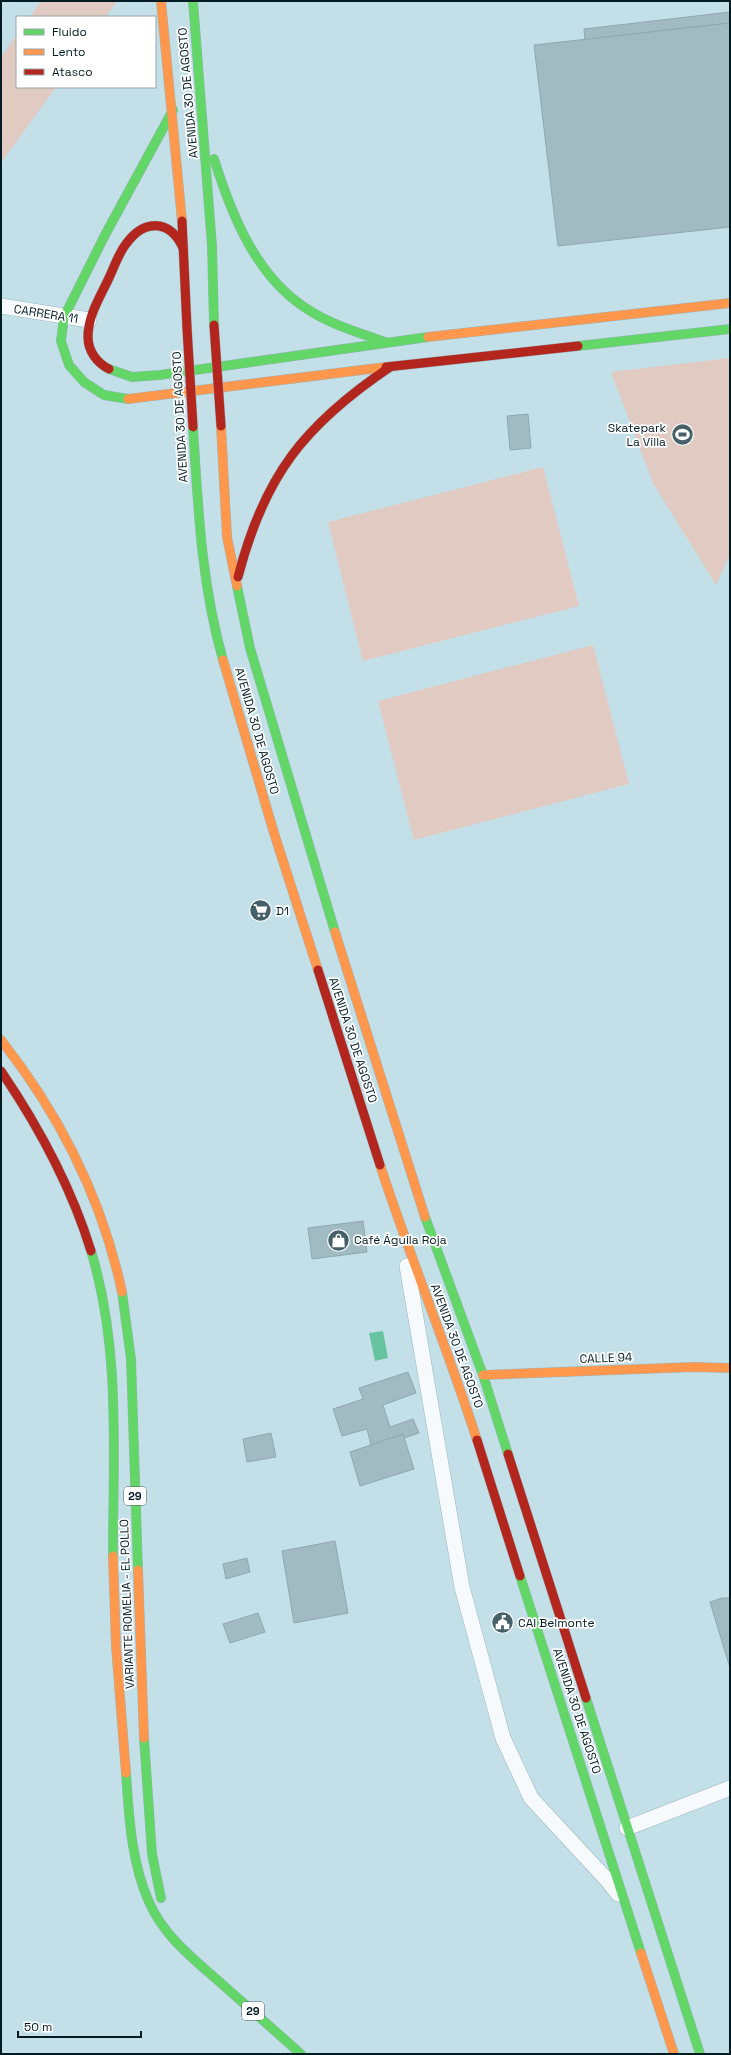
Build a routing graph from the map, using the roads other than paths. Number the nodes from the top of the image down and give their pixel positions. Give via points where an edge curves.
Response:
1 (161, 1) edge
2 (192, 1) edge
3 (201, 104) junction
4 (172, 110) junction
5 (183, 248) junction
6 (730, 303) edge
7 (2, 306) edge
8 (64, 317) junction
9 (89, 320) junction
10 (730, 329) edge
11 (385, 342) junction
12 (390, 367) junction
13 (237, 586) junction
14 (1, 1040) edge
15 (1, 1071) edge
16 (401, 1229) junction
17 (730, 1368) edge
18 (483, 1375) junction
19 (730, 1788) edge
20 (627, 1828) junction
21 (627, 1906) junction
22 (166, 1910) dead end
23 (173, 1923) dead end
24 (205, 1968) junction
25 (301, 2054) edge
26 (674, 2054) edge
27 (700, 2054) edge

1 - 4 main road, AVENIDA 30 DE AGOSTO
2 - 3 main road, AVENIDA 30 DE AGOSTO
3 - 11 main road via 211,149 233,216 255,253 278,283 301,305 327,321
3 - 13 main road, AVENIDA 30 DE AGOSTO, bridge via 212,246 214,325 227,537
4 - 5 main road, AVENIDA 30 DE AGOSTO
4 - 8 main road
5 - 9 main road via 178,237 168,229 156,226 143,228 125,245
5 - 16 main road, AVENIDA 30 DE AGOSTO, bridge via 200,543 207,590 222,655 302,922
6 - 11 main road
7 - 8 street, CARRERA 11
8 - 9 street, CARRERA 11
8 - 12 main road via 61,341 70,365 84,382 104,395 128,399
9 - 11 main road via 88,339 92,353 101,365 113,372 132,377
10 - 12 main road
12 - 13 main road via 329,411 311,429 281,469 268,490 253,525 241,561
13 - 18 main road, AVENIDA 30 DE AGOSTO via 250,648 329,913 427,1224
14 - 22 main road, VARIANTE ROMELIA - EL POLLO / 29 via 25,1068 69,1142 102,1220 122,1292 131,1375 145,1775 154,1869
15 - 24 main road, VARIANTE ROMELIA - EL POLLO / 29 via 38,1129 61,1172 79,1213 96,1266 107,1327 114,1418 117,1659 132,1830 139,1874 149,1903 184,1951
16 - 21 main road, AVENIDA 30 DE AGOSTO via 457,1379
16 - 21 street via 462,1587 503,1738 531,1798 608,1881
17 - 18 main road, CALLE 94 via 694,1367
18 - 20 main road, AVENIDA 30 DE AGOSTO
19 - 20 street
20 - 27 main road, AVENIDA 30 DE AGOSTO
21 - 26 main road, AVENIDA 30 DE AGOSTO
23 - 24 main road, VARIANTE ROMELIA - EL POLLO / 29
24 - 25 main road, VARIANTE ROMELIA - EL POLLO / 29

